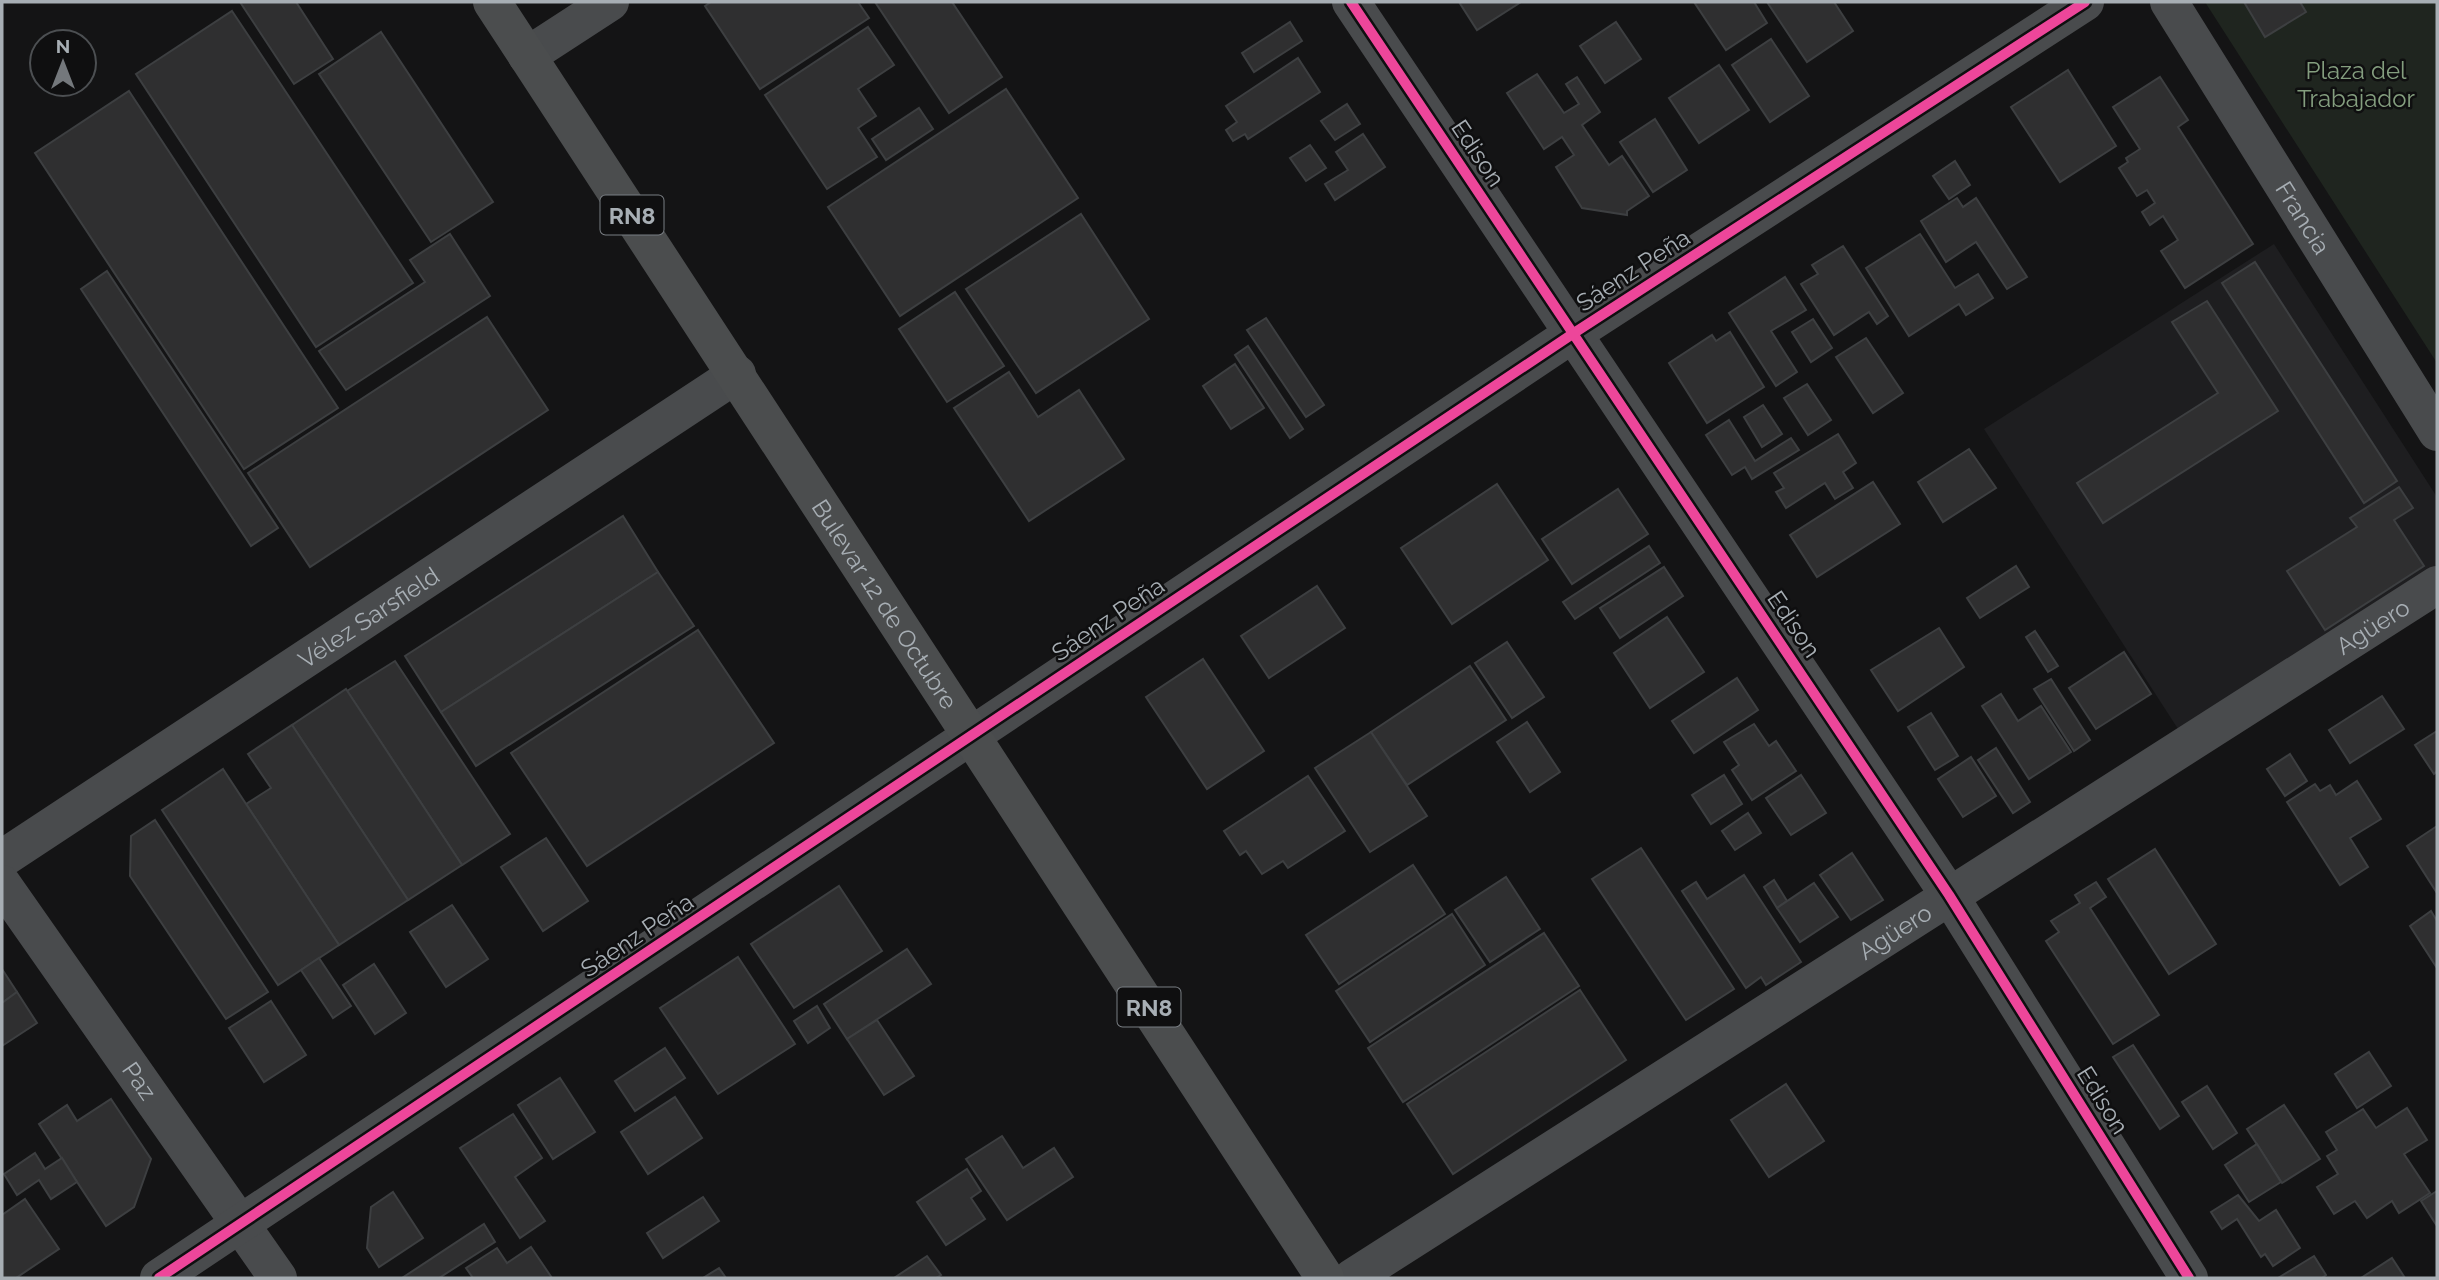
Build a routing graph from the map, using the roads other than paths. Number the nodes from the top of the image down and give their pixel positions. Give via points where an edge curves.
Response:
1 (492, 2) edge
2 (610, 2) edge
3 (1351, 2) edge
4 (2085, 2) edge
5 (2169, 2) edge
6 (527, 56) junction
7 (1574, 334) junction
8 (737, 374) junction
9 (2437, 432) edge
10 (2437, 585) edge
11 (972, 736) junction
12 (2, 859) edge
13 (2, 884) edge
14 (1950, 895) junction
15 (241, 1224) junction
16 (159, 1278) edge
17 (278, 1278) edge
18 (1325, 1278) edge
19 (1352, 1278) edge
20 (2189, 1278) edge

1 - 6 highway, Bulevar 12 de Octubre / RN8
2 - 6 street
3 - 7 street, Edison
4 - 7 street, Sáenz Peña
5 - 9 street, Francia
6 - 8 highway, Bulevar 12 de Octubre / RN8
7 - 11 street, Sáenz Peña
7 - 14 street, Edison
8 - 11 highway, Bulevar 12 de Octubre / RN8
8 - 12 street, Vélez Sarsfield
10 - 14 street, Agüero
11 - 15 street, Sáenz Peña
11 - 18 highway, Bulevar 12 de Octubre / RN8
13 - 15 street, Paz
14 - 19 street, Agüero
14 - 20 street, Edison
15 - 16 street, Sáenz Peña
15 - 17 street, Paz

